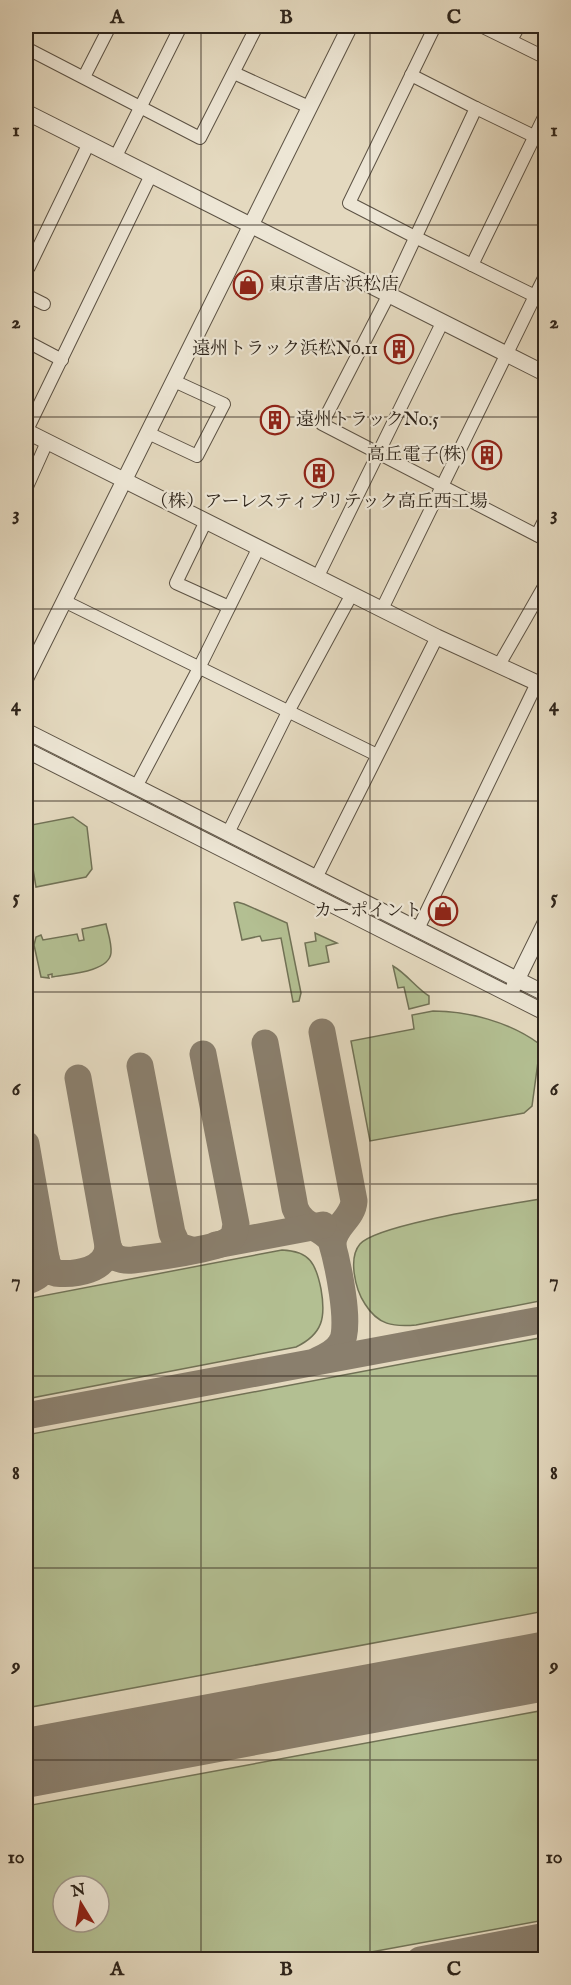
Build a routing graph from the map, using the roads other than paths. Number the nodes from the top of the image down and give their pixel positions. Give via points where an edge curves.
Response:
1 (30, 26) edge
2 (110, 26) edge
3 (181, 26) edge
4 (257, 26) edge
5 (350, 26) edge
6 (435, 26) edge
7 (482, 26) edge
8 (519, 26) edge
9 (26, 34) edge
10 (512, 40) junction
11 (26, 48) edge
12 (546, 58) edge
13 (234, 73) junction
14 (411, 75) junction
15 (84, 77) junction
16 (140, 107) junction
17 (309, 107) junction
18 (476, 108) junction
19 (26, 112) edge
20 (546, 113) edge
21 (533, 136) junction
22 (546, 142) edge
23 (89, 143) junction
24 (116, 156) junction
25 (152, 175) junction
26 (250, 226) junction
27 (415, 237) junction
28 (26, 265) edge
29 (472, 265) junction
30 (546, 274) edge
31 (26, 295) edge
32 (388, 296) junction
33 (540, 298) edge
34 (44, 304) dead end
35 (442, 323) junction
36 (26, 341) edge
37 (507, 356) junction
38 (62, 360) junction
39 (546, 374) edge
40 (174, 381) junction
41 (26, 431) edge
42 (148, 433) junction
43 (47, 442) junction
44 (378, 453) junction
45 (125, 481) junction
46 (443, 487) junction
47 (26, 489) edge
48 (546, 517) edge
49 (206, 521) junction
50 (541, 537) edge
51 (259, 547) junction
52 (318, 576) junction
53 (546, 583) edge
54 (352, 594) junction
55 (64, 601) junction
56 (229, 607) junction
57 (382, 609) junction
58 (438, 637) junction
59 (499, 665) junction
60 (199, 668) junction
61 (26, 678) edge
62 (542, 685) edge
63 (288, 712) junction
64 (26, 731) edge
65 (26, 750) edge
66 (377, 755) junction
67 (136, 787) junction
68 (228, 833) junction
69 (316, 878) junction
70 (546, 921) edge
71 (418, 929) junction
72 (516, 979) junction
73 (546, 994) edge
74 (510, 995) junction
75 (546, 1013) edge

1 - 9 street
2 - 15 street
3 - 16 street
4 - 13 street
5 - 17 street
6 - 14 street
7 - 10 street
8 - 10 street
10 - 12 street
11 - 15 street
13 - 16 street via 200,138
13 - 17 street
14 - 18 street
14 - 27 street via 349,203
15 - 16 street
16 - 24 street
17 - 26 street
18 - 21 street
18 - 27 street
19 - 23 street
20 - 21 street
21 - 22 street
21 - 29 street
23 - 24 street
23 - 28 street via 29,267
24 - 25 street
25 - 26 street
25 - 38 street
26 - 32 street
26 - 40 street
27 - 29 street
27 - 32 street
29 - 33 street
30 - 33 street
31 - 34 street
32 - 35 street
32 - 44 street via 322,424
33 - 37 street
35 - 37 street
35 - 44 street
36 - 38 street
37 - 39 street
37 - 46 street
38 - 41 street
40 - 42 street
40 - 42 street via 224,404 197,456
41 - 43 street
42 - 45 street
43 - 45 street
43 - 47 street
44 - 46 street
44 - 52 street
45 - 49 street
45 - 55 street
46 - 50 street
46 - 57 street
48 - 50 street
49 - 51 street
49 - 56 street via 176,583
51 - 52 street
51 - 56 street
52 - 54 street
53 - 59 street
54 - 57 street
54 - 63 street
55 - 60 street
55 - 61 street
56 - 60 street
57 - 58 street
58 - 59 street
58 - 66 street
59 - 62 street
60 - 63 street
60 - 67 street
62 - 71 street
63 - 66 street
63 - 68 street
64 - 67 street
65 - 74 street
66 - 69 street
67 - 68 street
68 - 69 street
69 - 71 street
70 - 72 street
71 - 72 street
72 - 73 street
72 - 74 street
74 - 75 street

